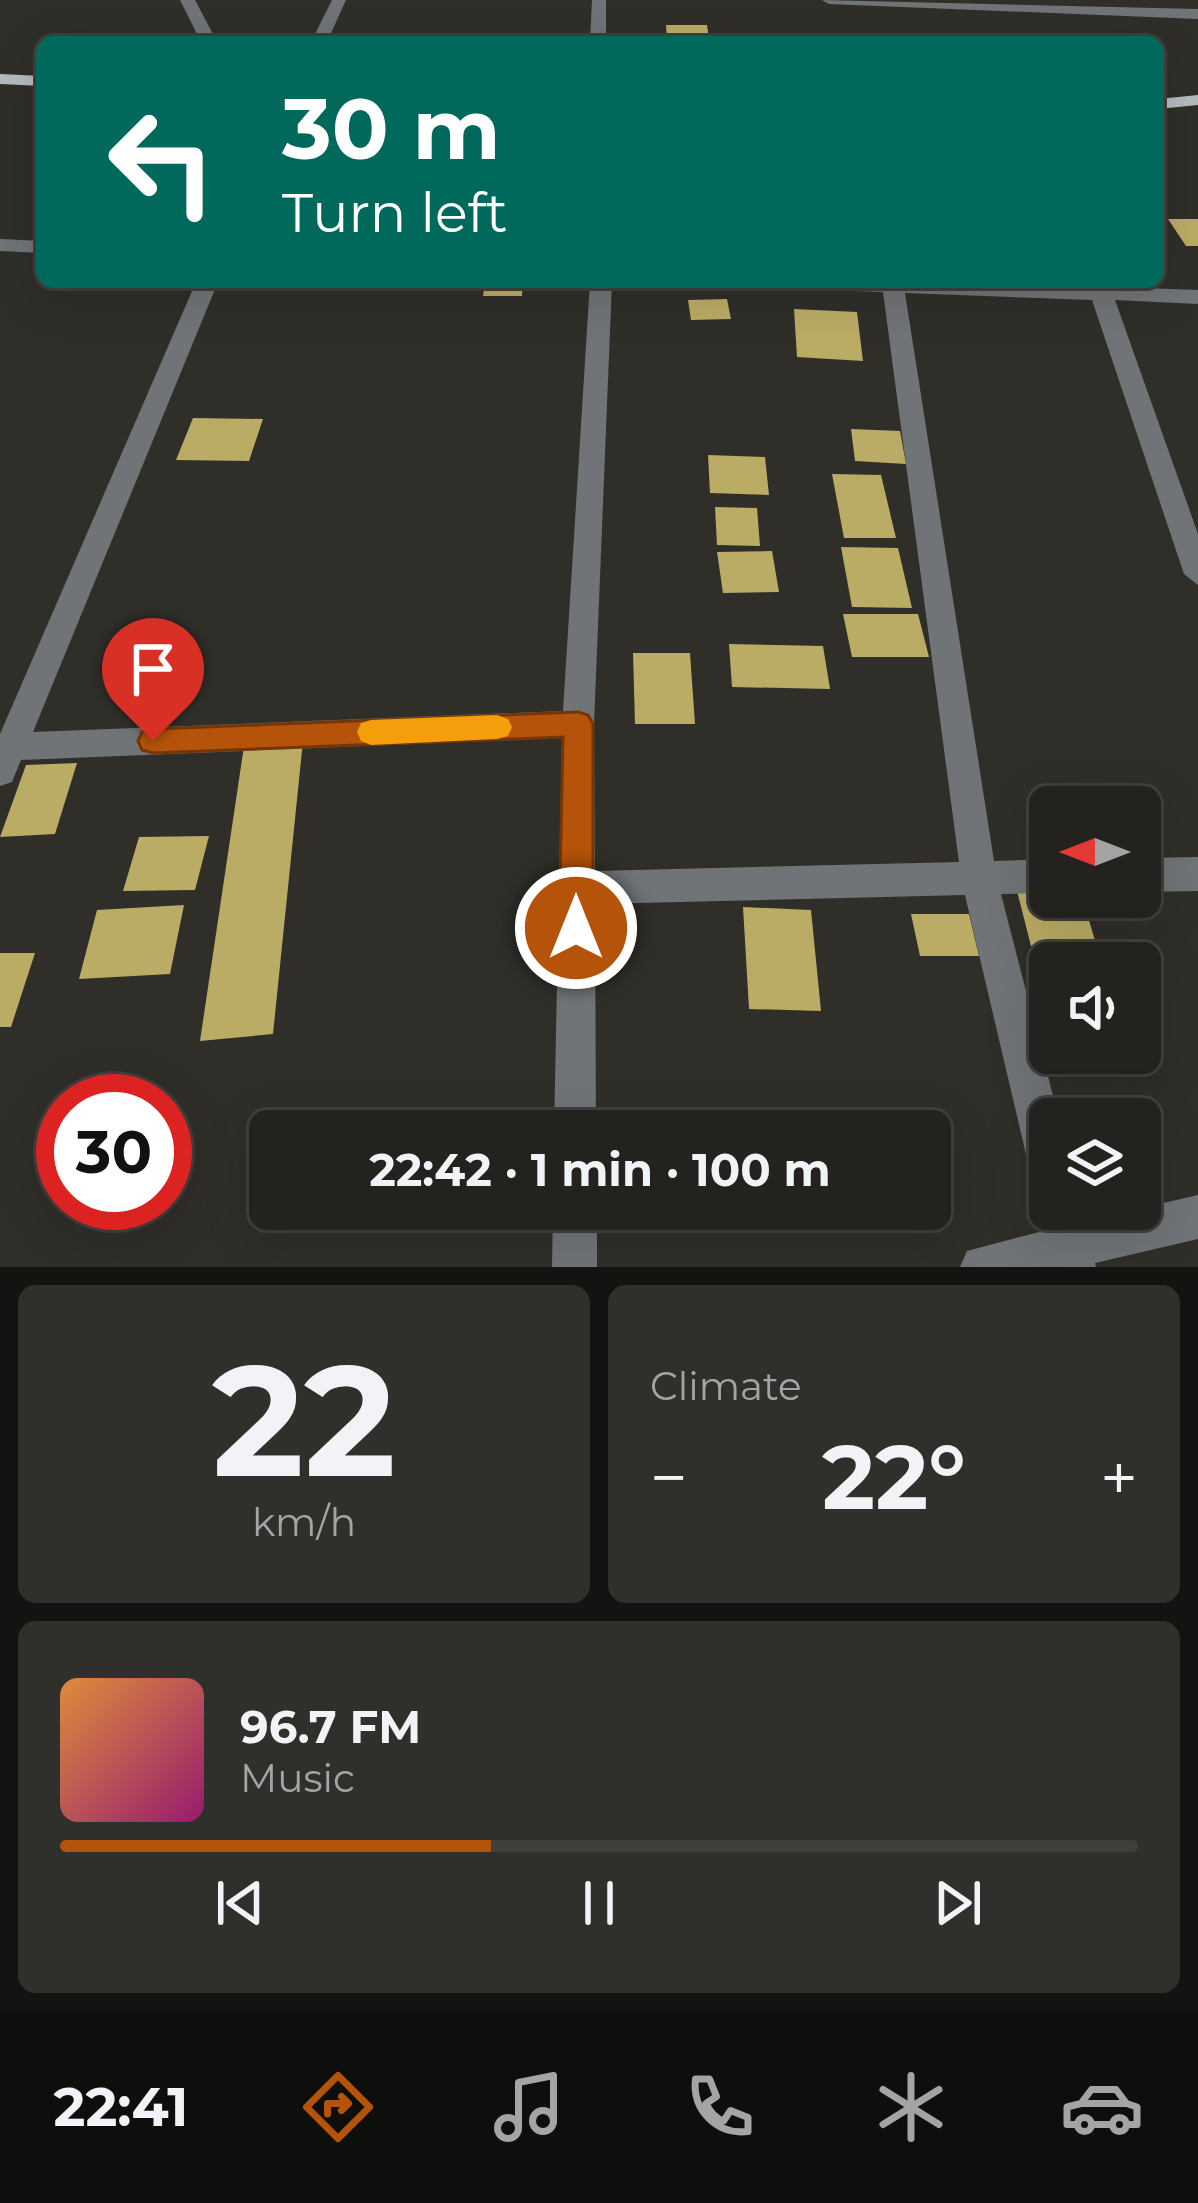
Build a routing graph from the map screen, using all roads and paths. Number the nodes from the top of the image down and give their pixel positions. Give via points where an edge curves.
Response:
1 (188, 0) edge
2 (339, 0) edge
3 (599, 0) edge
4 (829, 0) edge
5 (1198, 14) edge
6 (206, 36) edge
7 (322, 36) edge
8 (598, 36) edge
9 (0, 79) edge
10 (36, 81) edge
11 (1198, 100) edge
12 (1164, 103) edge
13 (0, 245) edge
14 (36, 247) edge
15 (204, 288) edge
16 (601, 288) edge
17 (893, 288) edge
18 (935, 288) edge
19 (1102, 296) junction
20 (1198, 297) edge
21 (1198, 574) edge
22 (578, 724) junction
23 (5, 760) edge
24 (1161, 874) edge
25 (1198, 874) edge
26 (1029, 876) edge
27 (979, 877) junction
28 (576, 887) junction
29 (1033, 1098) edge
30 (575, 1110) edge
31 (1198, 1217) edge
32 (575, 1230) edge
33 (1068, 1242) edge
34 (575, 1267) edge
35 (983, 1267) edge

1 - 6 street
2 - 7 street
3 - 8 street
4 - 5 street
9 - 10 main road
11 - 12 main road
13 - 14 street
15 - 23 street
16 - 22 street
17 - 27 street
18 - 19 street
19 - 20 street
19 - 21 street
22 - 23 street
22 - 28 street
24 - 25 street
26 - 27 street
27 - 28 street
27 - 29 street
28 - 30 street
31 - 33 street
32 - 34 street
33 - 35 street

